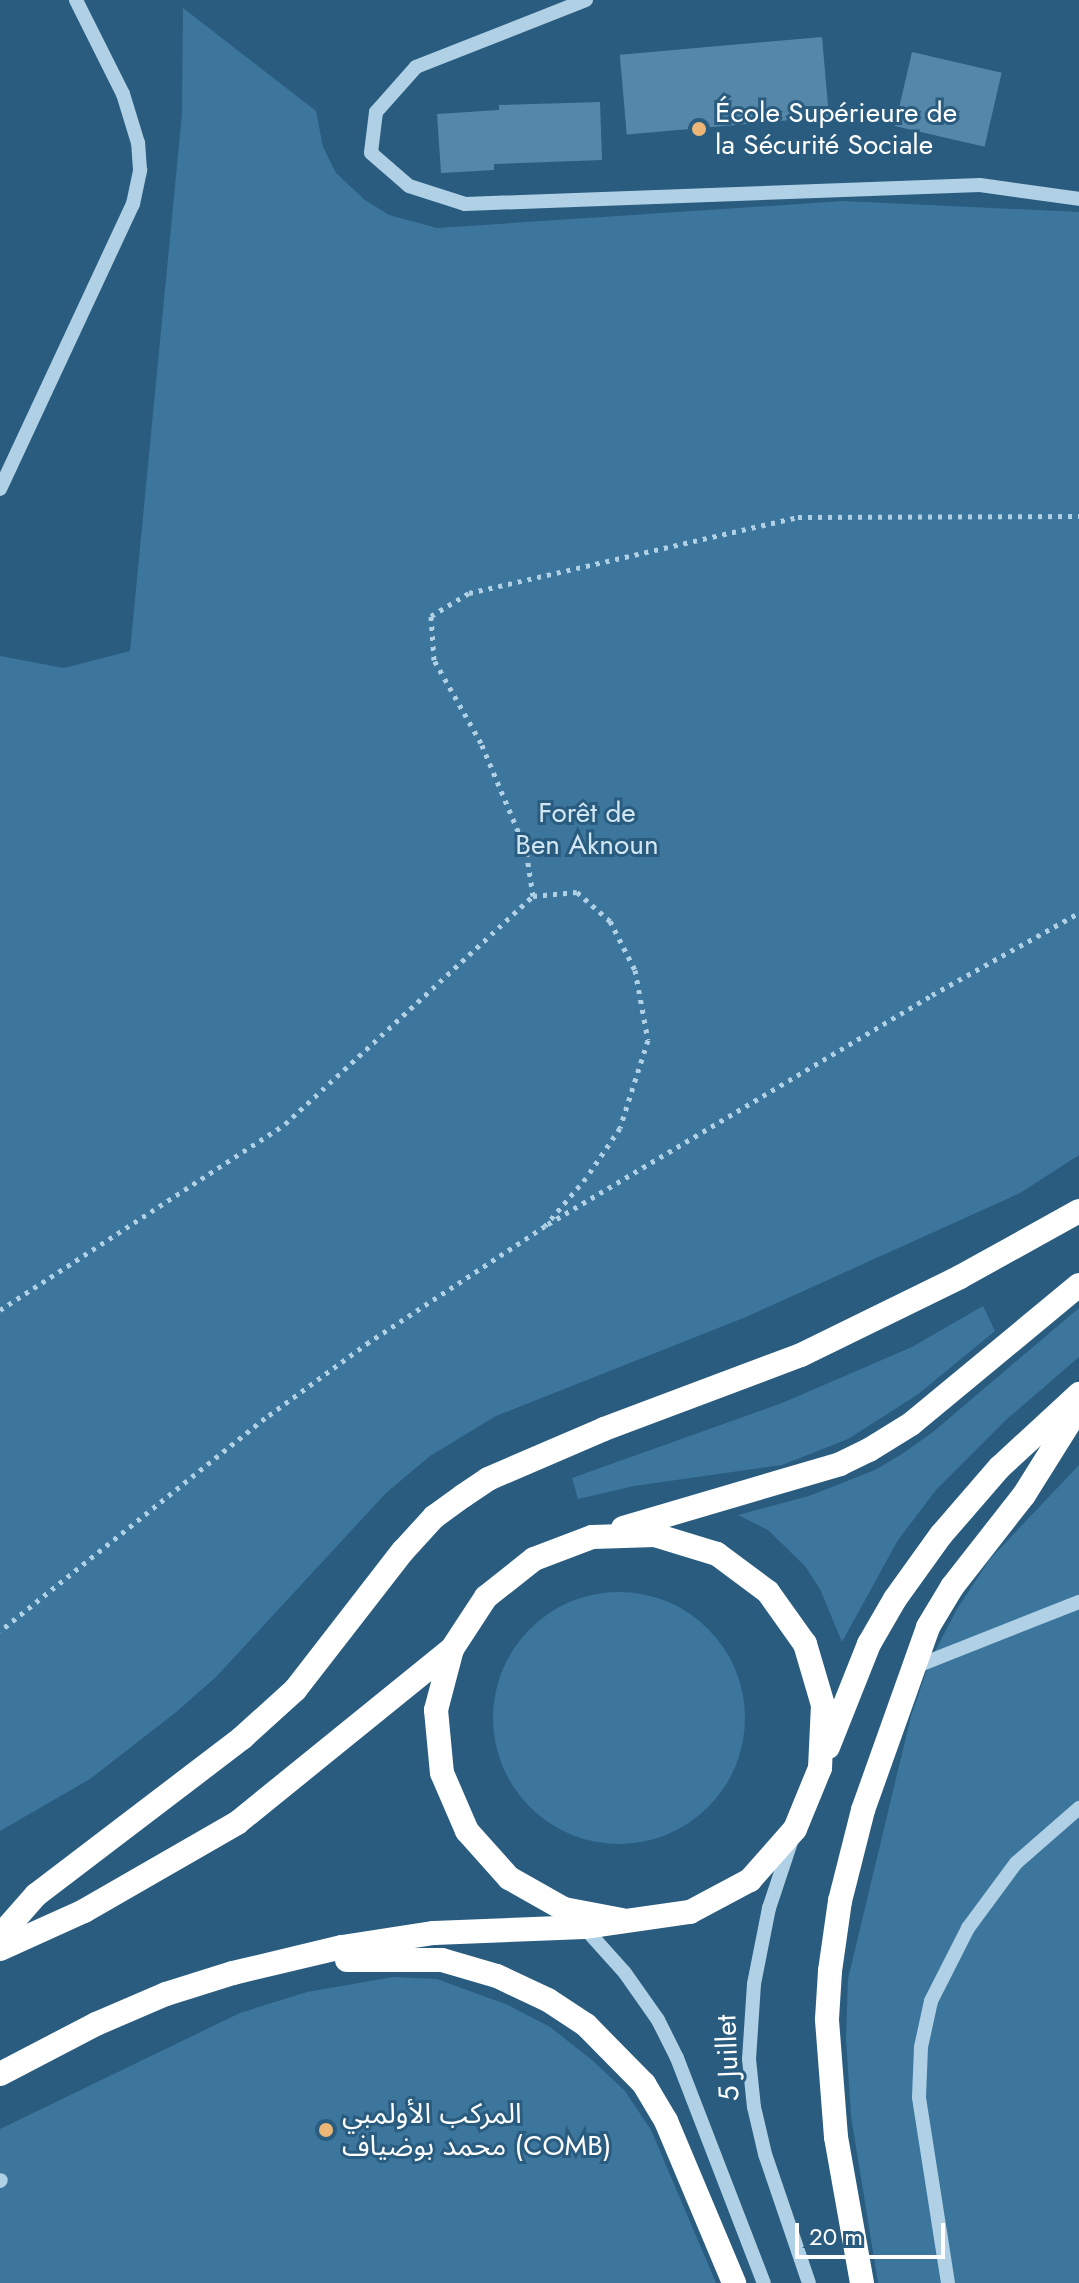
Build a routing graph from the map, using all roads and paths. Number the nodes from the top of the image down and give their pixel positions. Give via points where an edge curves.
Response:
1 (76, 0) edge
2 (586, 0) edge
3 (1079, 199) edge
4 (0, 489) edge
5 (1079, 516) edge
6 (533, 896) junction
7 (1079, 913) edge
8 (1079, 1211) edge
9 (545, 1226) junction
10 (1079, 1285) edge
11 (0, 1310) edge
12 (1079, 1394) edge
13 (1079, 1407) edge
14 (592, 1537) junction
15 (1079, 1602) edge
16 (0, 1631) edge
17 (452, 1649) junction
18 (911, 1669) junction
19 (820, 1768) junction
20 (1079, 1808) edge
21 (795, 1829) junction
22 (564, 1909) junction
23 (622, 1920) junction
24 (584, 1927) junction
25 (0, 1936) edge
26 (0, 1949) edge
27 (233, 1973) junction
28 (0, 2074) edge
29 (734, 2283) edge
30 (764, 2283) edge
31 (809, 2283) edge
32 (862, 2283) edge
33 (948, 2283) edge

1 - 4 lane via 123,94 140,170 133,204
2 - 3 lane via 416,67 376,112 371,153 409,186 465,204 980,185
5 - 6 path via 798,517 469,593 431,616 434,660 481,743 515,823 526,850
6 - 9 path via 577,892 610,921 635,970 648,1040 620,1128
6 - 11 path via 285,1124
7 - 9 path
8 - 25 highway via 801,1355 488,1479 434,1517 295,1690 242,1738 36,1895
9 - 16 path via 265,1418
10 - 14 highway via 911,1424 869,1450 840,1464
12 - 19 highway via 1000,1467 895,1599 869,1644
13 - 18 highway via 1024,1495 952,1587
14 - 17 highway via 534,1559 486,1597
14 - 19 highway via 655,1535 717,1554 768,1592 805,1644 823,1705
15 - 18 lane
17 - 22 highway via 436,1710 442,1773 467,1831 509,1878
17 - 26 highway via 237,1823 84,1911
18 - 32 highway via 863,1810 840,1901 830,1971 827,2019 835,2123
19 - 21 highway
20 - 33 lane via 1016,1863 968,1928 931,2001 921,2047 919,2097
21 - 23 highway via 750,1880 702,1906
21 - 31 lane, 5 Juillet via 769,1908 749,2059 765,2154
22 - 23 highway
22 - 24 lane, 5 Juillet
23 - 24 highway
24 - 27 highway via 434,1933 342,1947
24 - 30 lane, 5 Juillet via 658,2020
27 - 28 highway via 110,2018
27 - 29 highway via 395,1957 442,1960 497,1976 548,2000 586,2025 644,2084 666,2121

